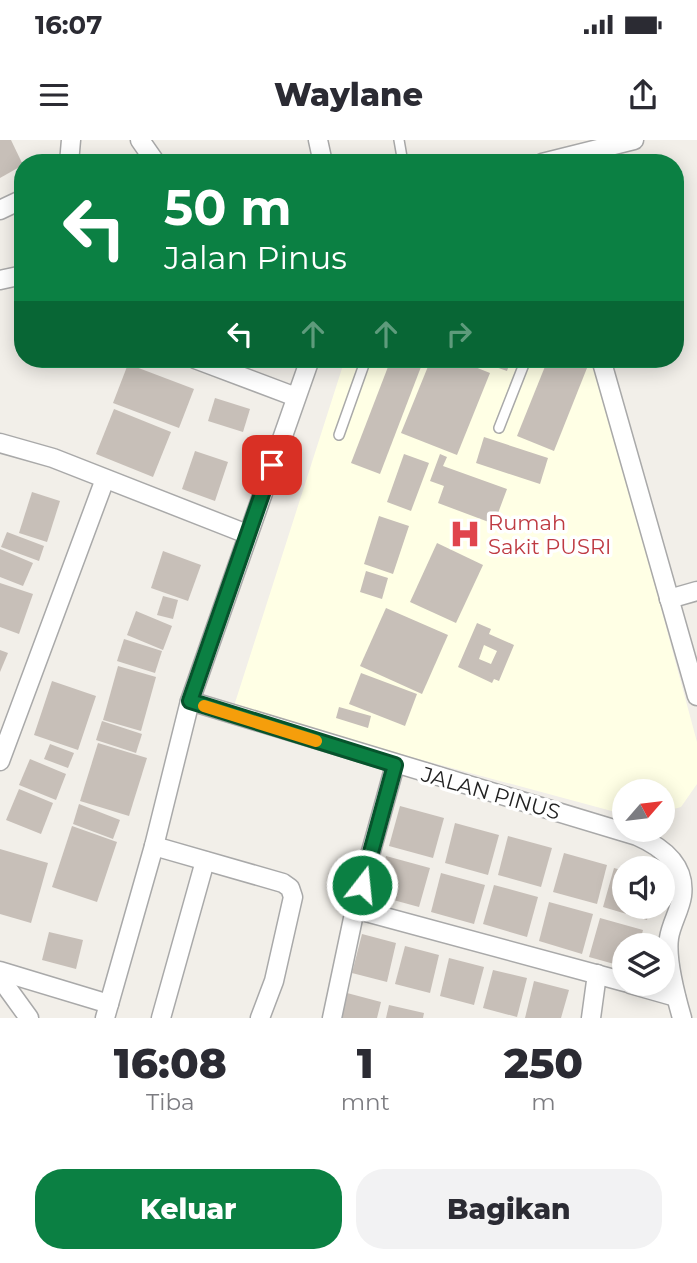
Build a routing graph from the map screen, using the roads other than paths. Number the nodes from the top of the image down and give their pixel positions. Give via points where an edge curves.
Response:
1 (635, 140) edge
2 (579, 154) edge
3 (219, 368) edge
4 (307, 368) edge
5 (363, 368) edge
6 (522, 368) edge
7 (604, 368) edge
8 (296, 397) junction
9 (499, 428) dead end
10 (339, 435) dead end
11 (0, 443) edge
12 (105, 479) junction
13 (247, 534) junction
14 (697, 591) edge
15 (669, 599) junction
16 (697, 696) edge
17 (190, 701) junction
18 (0, 761) edge
19 (395, 765) junction
20 (154, 846) junction
21 (205, 861) junction
22 (690, 893) edge
23 (355, 909) junction
24 (0, 971) edge
25 (597, 974) junction
26 (0, 978) edge
27 (612, 978) edge
28 (672, 996) edge
29 (676, 997) junction
30 (107, 1011) edge
31 (29, 1018) edge
32 (161, 1018) edge
33 (260, 1018) edge
34 (332, 1018) edge
35 (591, 1018) edge
36 (682, 1018) edge

1 - 2 street
3 - 8 street
4 - 8 street
5 - 10 lane
6 - 9 lane
7 - 15 street
8 - 13 street
11 - 12 street
12 - 13 street
12 - 18 street
13 - 17 street
14 - 15 street
15 - 16 street
17 - 19 street, JALAN PINUS
17 - 20 street
19 - 22 street, JALAN PINUS via 649,841 662,847
19 - 23 street
20 - 21 street
20 - 30 street
21 - 32 street
21 - 33 street via 290,888 293,897
22 - 29 street via 669,939
23 - 25 street
23 - 34 street
24 - 30 street
25 - 27 street
25 - 35 street
26 - 31 street
28 - 29 street
29 - 36 street

